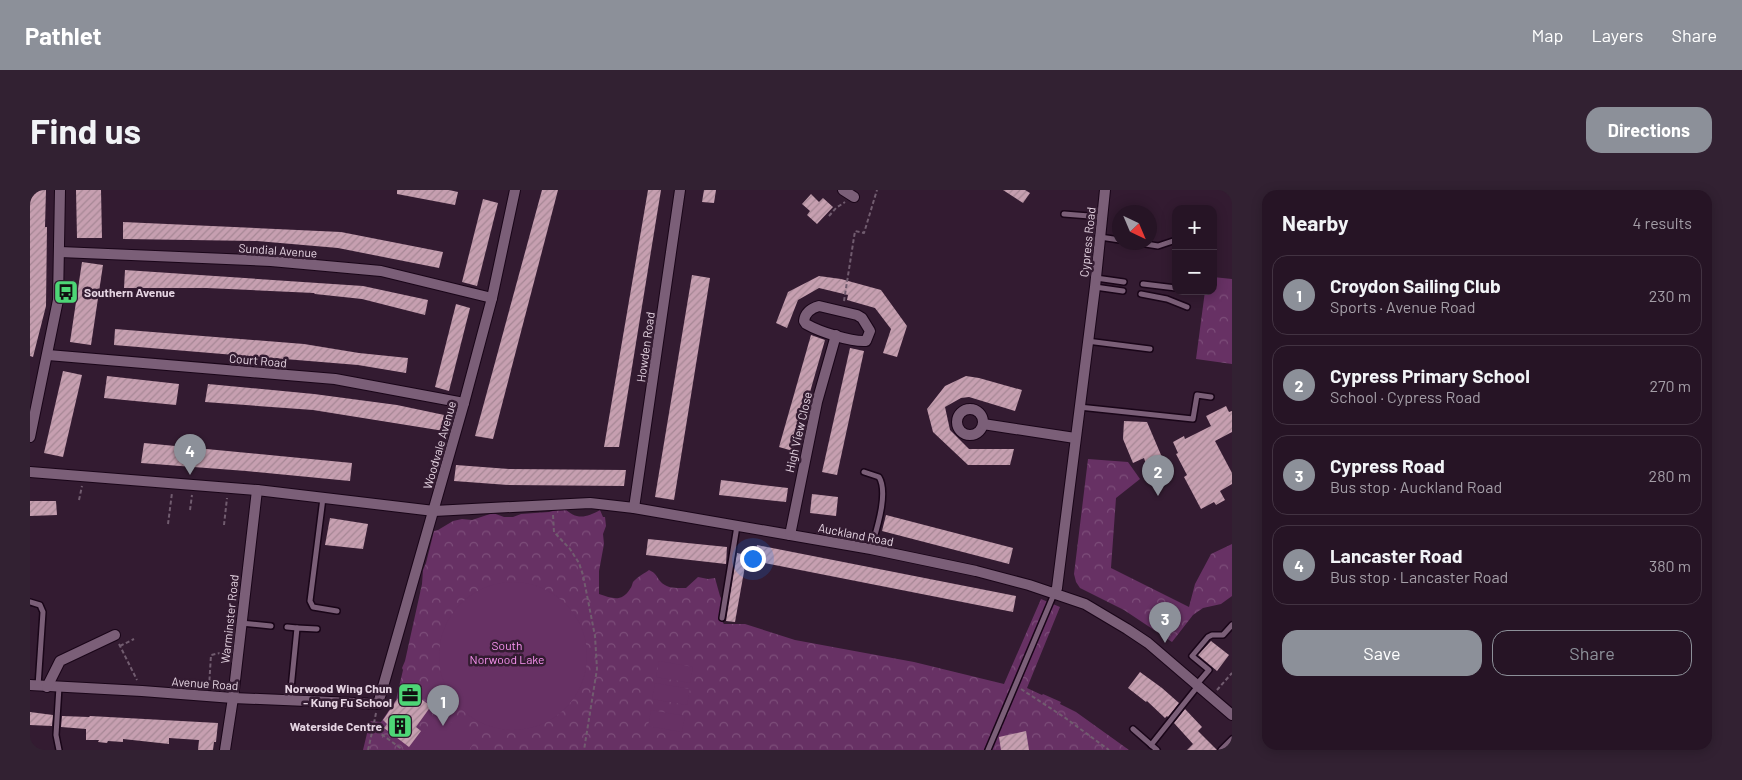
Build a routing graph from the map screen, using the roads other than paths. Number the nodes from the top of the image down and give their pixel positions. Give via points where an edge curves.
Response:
1 (60, 190) edge
2 (680, 190) edge
3 (843, 190) edge
4 (1105, 190) edge
5 (513, 191) edge
6 (854, 197) dead end
7 (1064, 214) dead end
8 (1103, 217) junction
9 (1100, 237) junction
10 (1112, 239) edge
11 (1172, 241) edge
12 (1157, 246) edge
13 (60, 252) junction
14 (1124, 282) dead end
15 (1095, 283) junction
16 (1143, 284) dead end
17 (1172, 288) edge
18 (1123, 291) dead end
19 (1141, 294) dead end
20 (492, 298) junction
21 (1188, 307) dead end
22 (836, 335) junction
23 (1088, 341) junction
24 (1150, 350) dead end
25 (48, 356) junction
26 (1211, 397) dead end
27 (464, 403) junction
28 (1079, 407) junction
29 (983, 424) dead end
30 (30, 437) edge
31 (1075, 438) junction
32 (30, 472) edge
33 (864, 472) dead end
34 (257, 490) junction
35 (323, 497) junction
36 (634, 508) junction
37 (434, 510) junction
38 (737, 526) junction
39 (790, 534) junction
40 (871, 549) junction
41 (1054, 593) junction
42 (30, 602) edge
43 (337, 611) dead end
44 (722, 618) dead end
45 (240, 623) junction
46 (1232, 625) edge
47 (271, 626) dead end
48 (286, 627) dead end
49 (298, 628) junction
50 (317, 629) dead end
51 (115, 635) road end
52 (1198, 685) junction
53 (38, 686) edge
54 (59, 687) junction
55 (233, 698) junction
56 (290, 699) junction
57 (378, 704) joint
58 (1232, 715) edge
59 (1133, 729) dead end
60 (1232, 739) edge
61 (1151, 745) junction
62 (59, 750) edge
63 (225, 750) edge
64 (988, 750) edge
65 (1157, 750) edge
66 (1221, 750) edge

1 - 13 street
2 - 36 street, Howden Road
3 - 6 street
4 - 8 street, Cypress Road
5 - 20 street, Woodvale Avenue
7 - 8 lane
8 - 9 street, Cypress Road
9 - 10 lane
9 - 15 street, Cypress Road
11 - 12 lane
13 - 20 street, Sundial Avenue via 271,261 381,271
13 - 25 street via 58,300
14 - 15 lane
15 - 18 lane
15 - 23 street, Cypress Road
16 - 17 lane
19 - 21 lane
20 - 27 street, Woodvale Avenue
22 - 22 street via 806,324 808,312 819,306 842,310 862,318 870,331 866,341
22 - 39 street, High View Close via 817,402
23 - 24 lane
23 - 28 street, Cypress Road
25 - 27 street, Court Road via 335,379
25 - 30 street
26 - 28 lane via 1197,395 1194,419
27 - 37 street, Woodvale Avenue
28 - 31 street, Cypress Road
29 - 31 street
31 - 41 street, Cypress Road
32 - 34 street, Auckland Road
33 - 40 lane via 879,477 883,493
34 - 35 street, Auckland Road
34 - 45 street, Warminster Road
35 - 37 street, Auckland Road
35 - 43 lane via 310,601 313,607
36 - 37 street, Auckland Road via 590,503
36 - 38 street, Auckland Road
37 - 57 street, Woodvale Avenue
38 - 39 street, Auckland Road
38 - 44 lane
39 - 40 street, Auckland Road
40 - 41 street, Auckland Road via 976,571
41 - 52 street, Auckland Road via 1085,604 1127,629
41 - 64 lane
42 - 53 lane via 40,605 43,612
45 - 47 lane
45 - 55 street, Warminster Road
46 - 52 lane via 1223,635 1208,637 1192,656 1209,670
48 - 49 lane
49 - 50 lane
49 - 56 lane
51 - 53 street via 60,661
52 - 58 street, Auckland Road
52 - 61 lane
53 - 54 street, Avenue Road
54 - 55 street, Avenue Road
54 - 62 lane via 56,735
55 - 56 street, Avenue Road
55 - 63 street, Warminster Road
56 - 57 street, Avenue Road
59 - 61 lane
60 - 66 lane
61 - 65 lane

